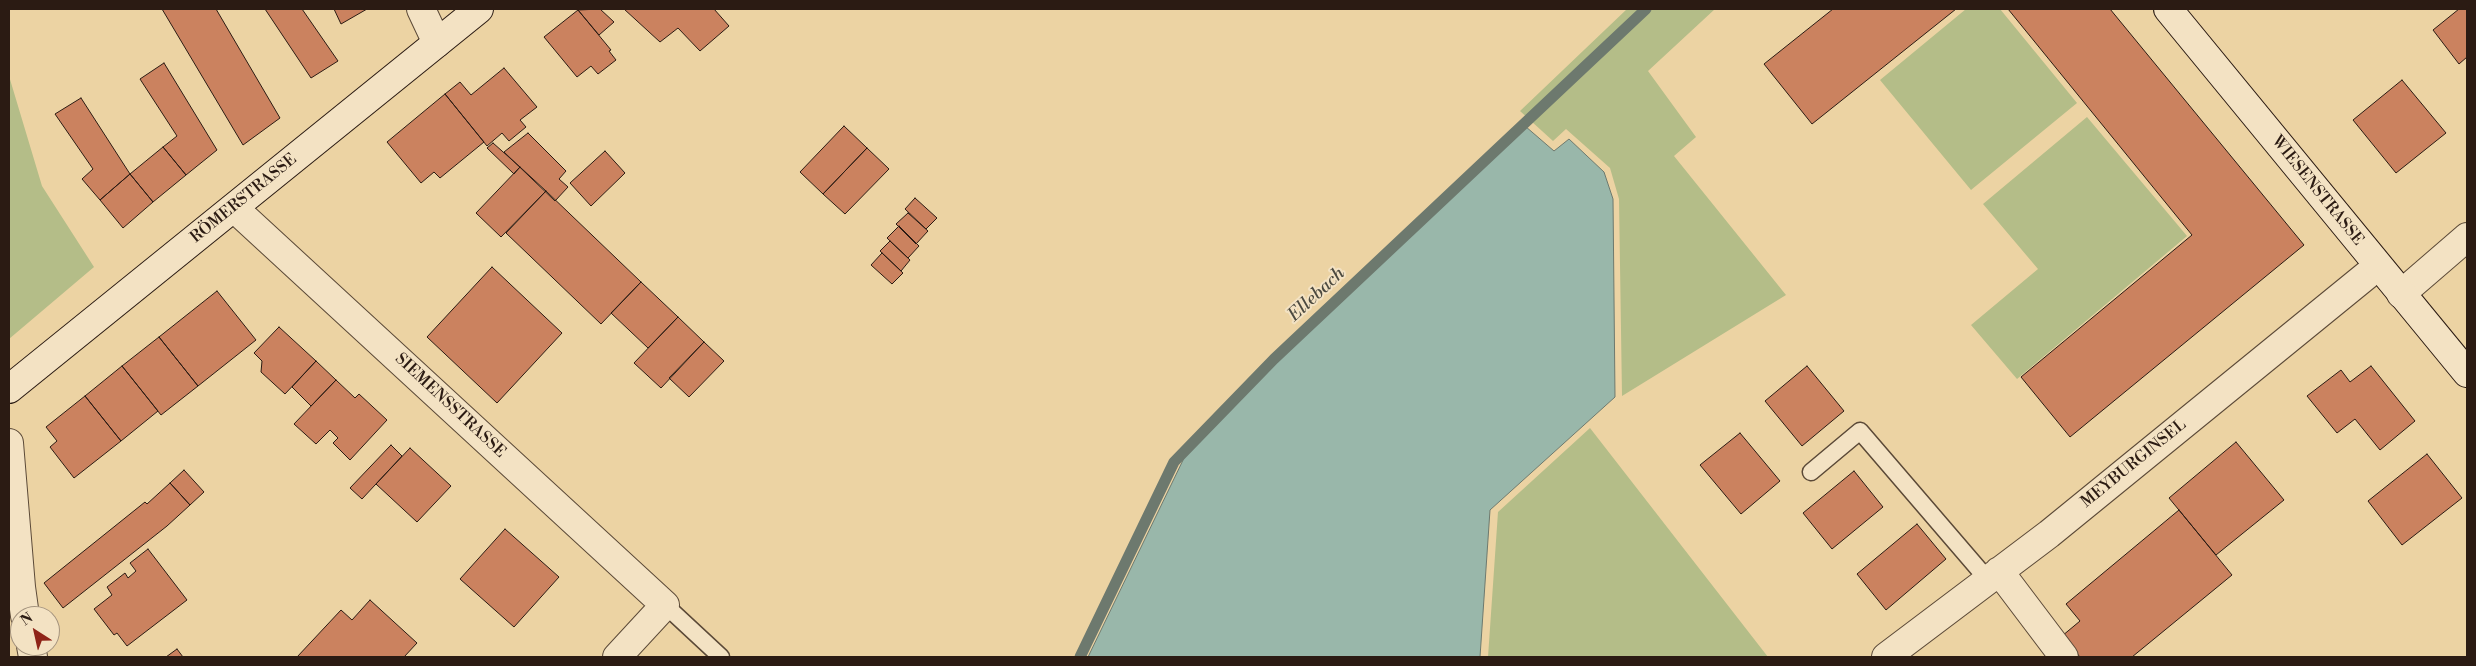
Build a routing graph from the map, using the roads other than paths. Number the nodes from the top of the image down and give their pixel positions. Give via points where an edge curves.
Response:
1 (421, 9) edge
2 (479, 9) edge
3 (2168, 9) edge
4 (437, 43) junction
5 (234, 208) junction
6 (2467, 237) edge
7 (2378, 266) junction
8 (2401, 294) junction
9 (2467, 373) edge
10 (9, 389) edge
11 (9, 443) edge
12 (1811, 472) dead end
13 (1993, 576) junction
14 (665, 605) junction
15 (24, 606) edge
16 (618, 657) edge
17 (721, 657) edge
18 (1886, 657) edge
19 (2064, 657) edge

1 - 4 street
2 - 4 street, RÖMERSTRASSE
3 - 7 street, WIESENSTRASSE
4 - 5 street, RÖMERSTRASSE
5 - 10 street, RÖMERSTRASSE
5 - 14 street, SIEMENSSTRASSE
6 - 8 street
7 - 8 street, WIESENSTRASSE
7 - 13 street, MEYBURGINSEL
8 - 9 street, WIESENSTRASSE
11 - 15 street
12 - 13 lane via 1860,431
13 - 18 street, MEYBURGINSEL
13 - 19 street
14 - 16 street
14 - 17 lane, SIEMENSSTRASSE

